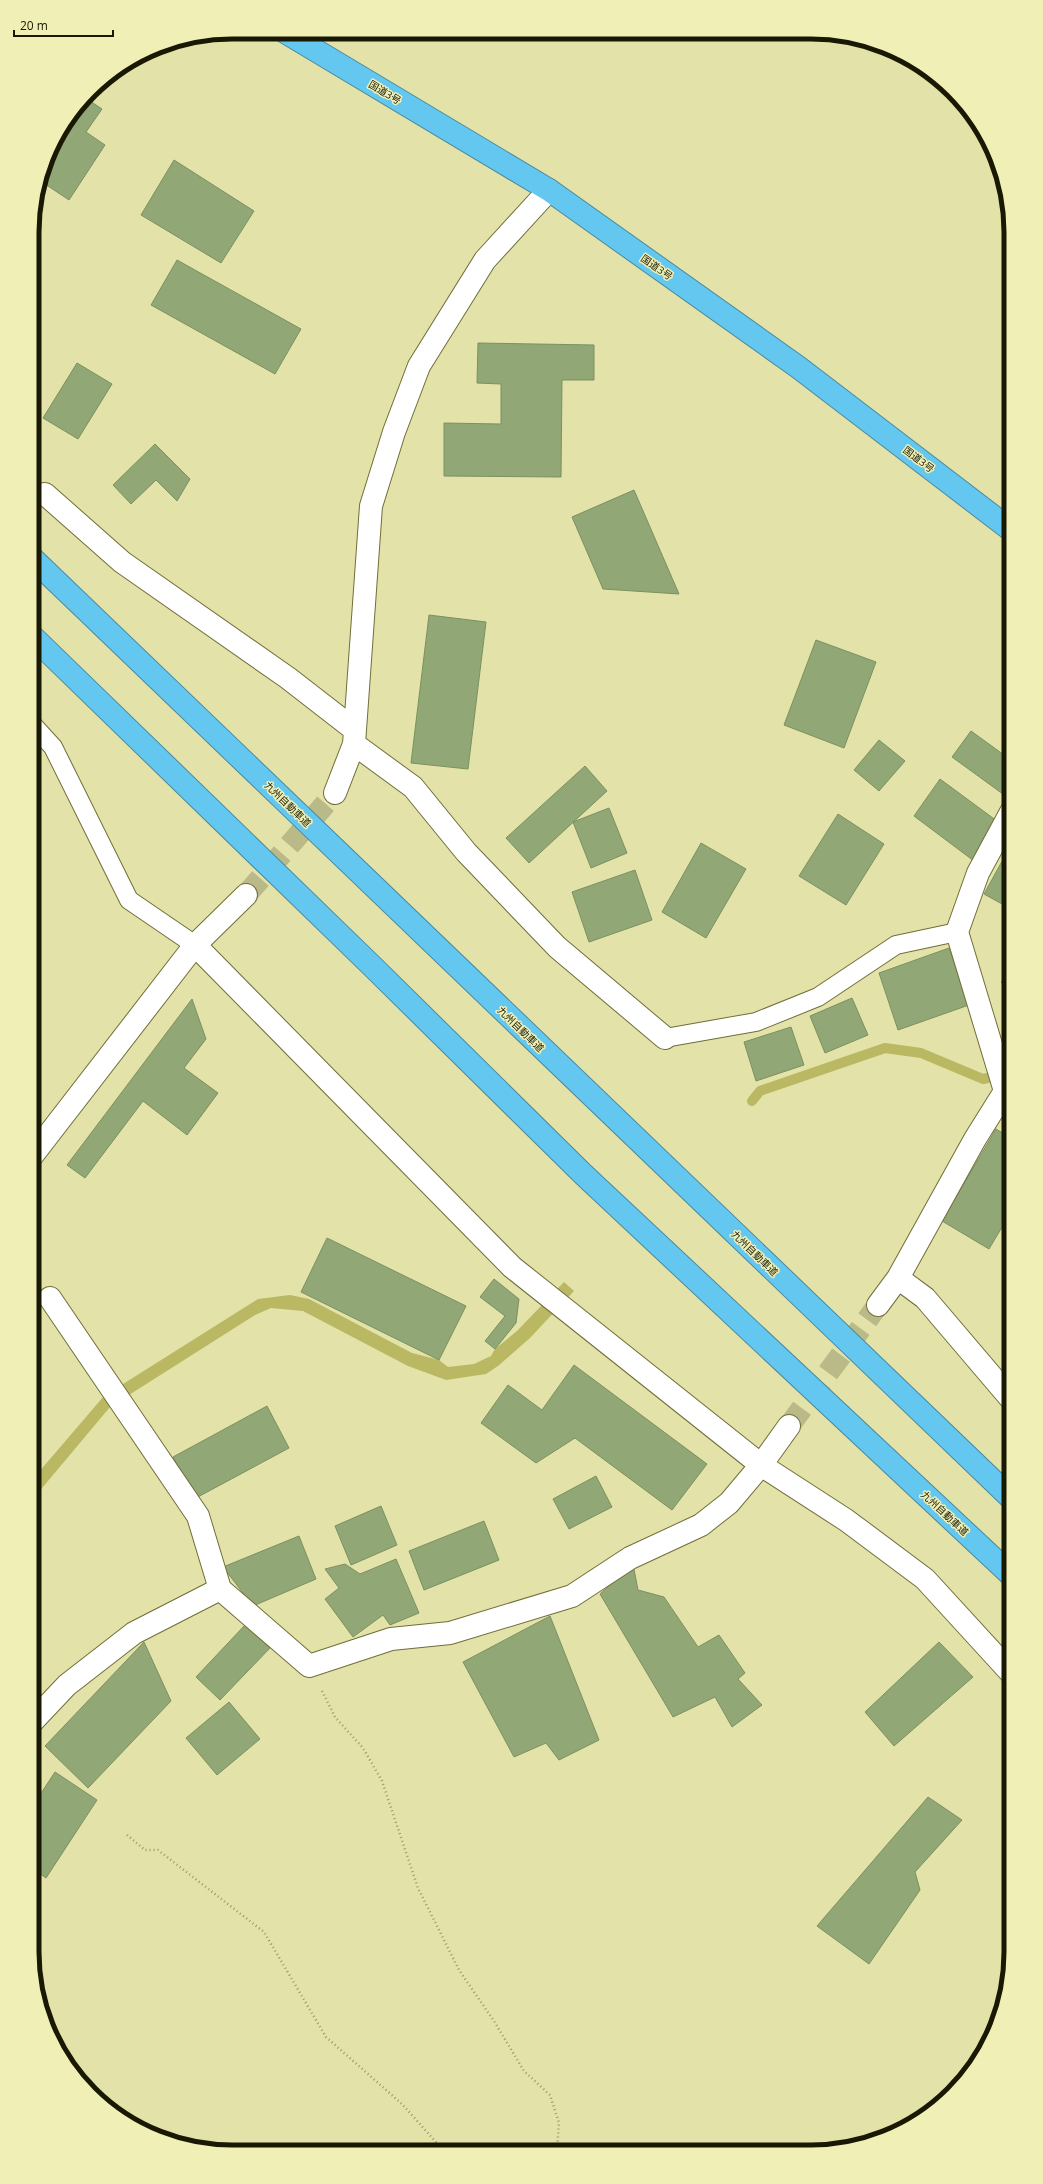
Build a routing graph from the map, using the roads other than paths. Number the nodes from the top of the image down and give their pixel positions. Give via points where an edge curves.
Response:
1 (297, 39) edge
2 (549, 190) junction
3 (45, 494) dead end
4 (1004, 525) edge
5 (39, 565) edge
6 (39, 643) edge
7 (39, 732) edge
8 (354, 737) junction
9 (334, 793) tunnel mouth
10 (1004, 825) edge
11 (246, 894) tunnel mouth
12 (957, 932) junction
13 (194, 945) junction
14 (665, 1038) joint
15 (1004, 1088) edge
16 (1004, 1093) edge
17 (39, 1147) edge
18 (898, 1278) junction
19 (50, 1298) dead end
20 (878, 1305) tunnel mouth
21 (1004, 1391) edge
22 (789, 1426) tunnel mouth
23 (761, 1465) junction
24 (1004, 1491) edge
25 (1004, 1568) edge
26 (220, 1589) junction
27 (1004, 1665) edge
28 (39, 1715) edge

1 - 2 highway, 国道3号
2 - 4 highway, 国道3号 via 798,367
2 - 8 street via 485,260 419,366 394,432 371,506
3 - 8 street via 122,562 288,678
5 - 24 highway, 九州自動車道
6 - 25 highway, 九州自動車道 via 584,1175
7 - 13 lane via 53,747 129,900
8 - 9 street
8 - 14 street via 413,787 466,852 557,947
10 - 12 street via 978,873
11 - 13 street
12 - 14 lane via 896,945 818,996 756,1022
12 - 15 street
13 - 17 street
13 - 23 street via 512,1268
16 - 18 street via 975,1139
18 - 20 street
18 - 21 street via 925,1298
19 - 26 street via 198,1516
22 - 23 street
23 - 26 street via 729,1503 701,1525 630,1558 572,1596 450,1633 391,1640 309,1666
23 - 27 street via 846,1520 924,1579
26 - 28 street via 134,1633 67,1685

